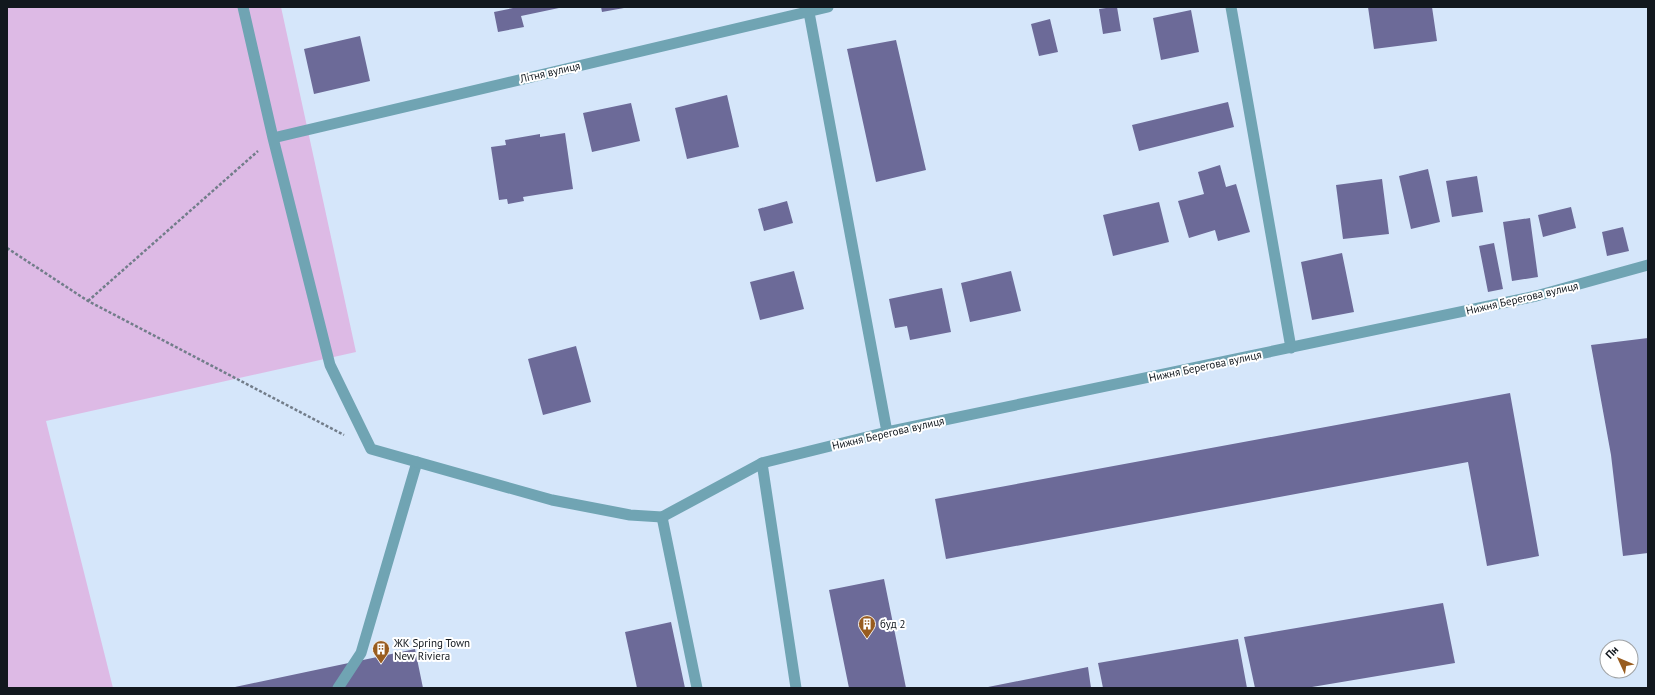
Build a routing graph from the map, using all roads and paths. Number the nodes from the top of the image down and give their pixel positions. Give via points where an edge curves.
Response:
1 (243, 7) edge
2 (828, 7) edge
3 (1231, 7) edge
4 (808, 9) edge
5 (273, 138) junction
6 (7, 248) edge
7 (1648, 265) edge
8 (88, 301) junction
9 (1291, 348) junction
10 (887, 432) junction
11 (371, 449) junction
12 (417, 462) junction
13 (762, 463) junction
14 (662, 517) junction
15 (338, 688) edge
16 (697, 688) edge
17 (796, 688) edge

1 - 5 street
2 - 4 street, Літня вулиця
3 - 9 street
4 - 5 street, Літня вулиця
4 - 10 street
5 - 8 path
5 - 11 street via 330,365
6 - 8 path
7 - 9 street, Нижня Берегова вулиця via 1560,290
8 - 11 path
9 - 10 street, Нижня Берегова вулиця
10 - 13 street, Нижня Берегова вулиця
11 - 12 street
12 - 14 street via 552,500 630,515
12 - 15 street via 360,653
13 - 14 street, Нижня Берегова вулиця
13 - 17 street
14 - 16 street

